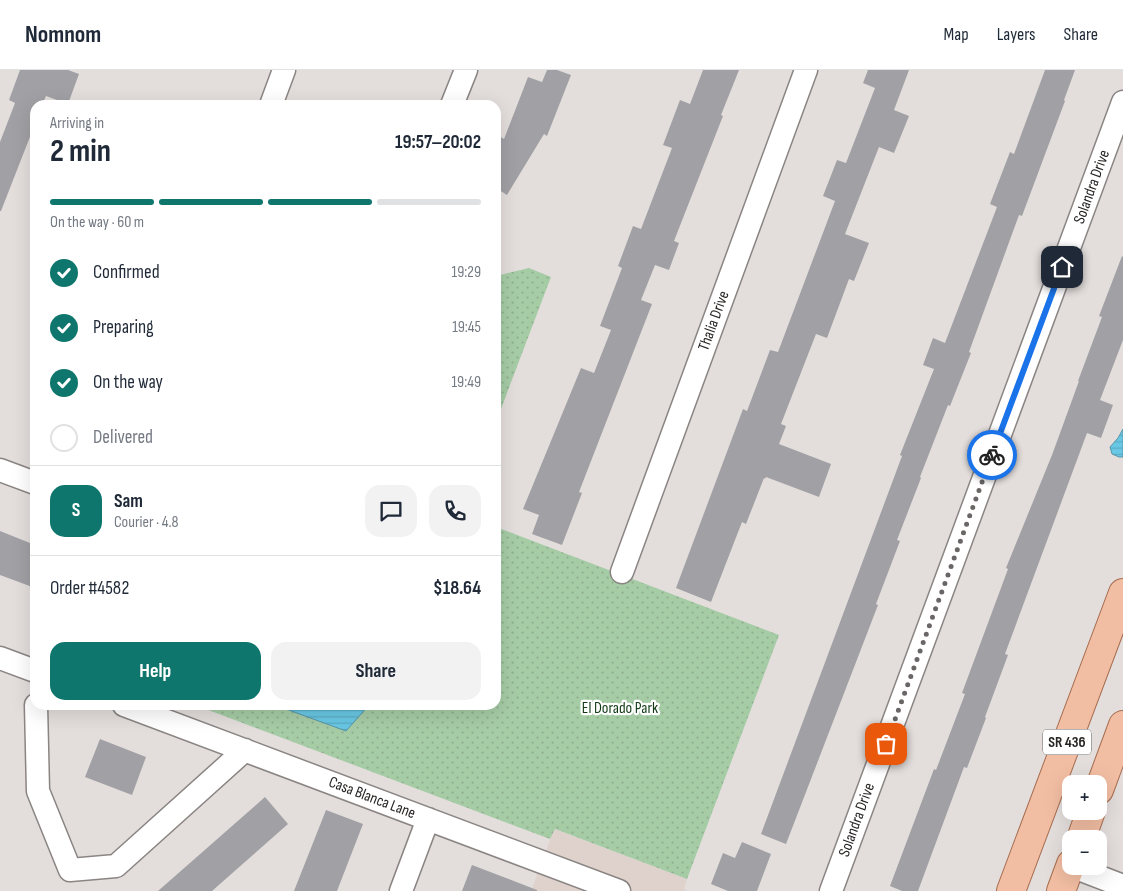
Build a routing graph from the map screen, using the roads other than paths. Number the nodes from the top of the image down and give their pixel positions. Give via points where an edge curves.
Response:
1 (284, 70) edge
2 (466, 70) edge
3 (806, 70) edge
4 (273, 100) edge
5 (454, 100) edge
6 (1123, 102) edge
7 (0, 470) edge
8 (30, 481) edge
9 (622, 572) dead end
10 (1123, 593) edge
11 (0, 658) edge
12 (30, 669) edge
13 (36, 710) edge
14 (137, 710) edge
15 (1123, 725) edge
16 (245, 750) junction
17 (1105, 775) edge
18 (428, 819) junction
19 (1067, 875) edge
20 (1096, 875) edge
21 (1123, 886) edge
22 (401, 891) edge
23 (619, 891) edge
24 (831, 891) edge
25 (1011, 891) edge
26 (1061, 891) edge

1 - 4 street
2 - 5 street
3 - 9 street, Thalia Drive
6 - 24 street, Solandra Drive
7 - 8 street
10 - 25 main road, SR 436
11 - 12 street
13 - 16 street via 38,791 70,870 116,866
14 - 16 street, Casa Blanca Lane
15 - 17 main road, SR 436
16 - 18 street, Casa Blanca Lane
18 - 22 street
18 - 23 street, Casa Blanca Lane
19 - 26 main road
20 - 21 street

